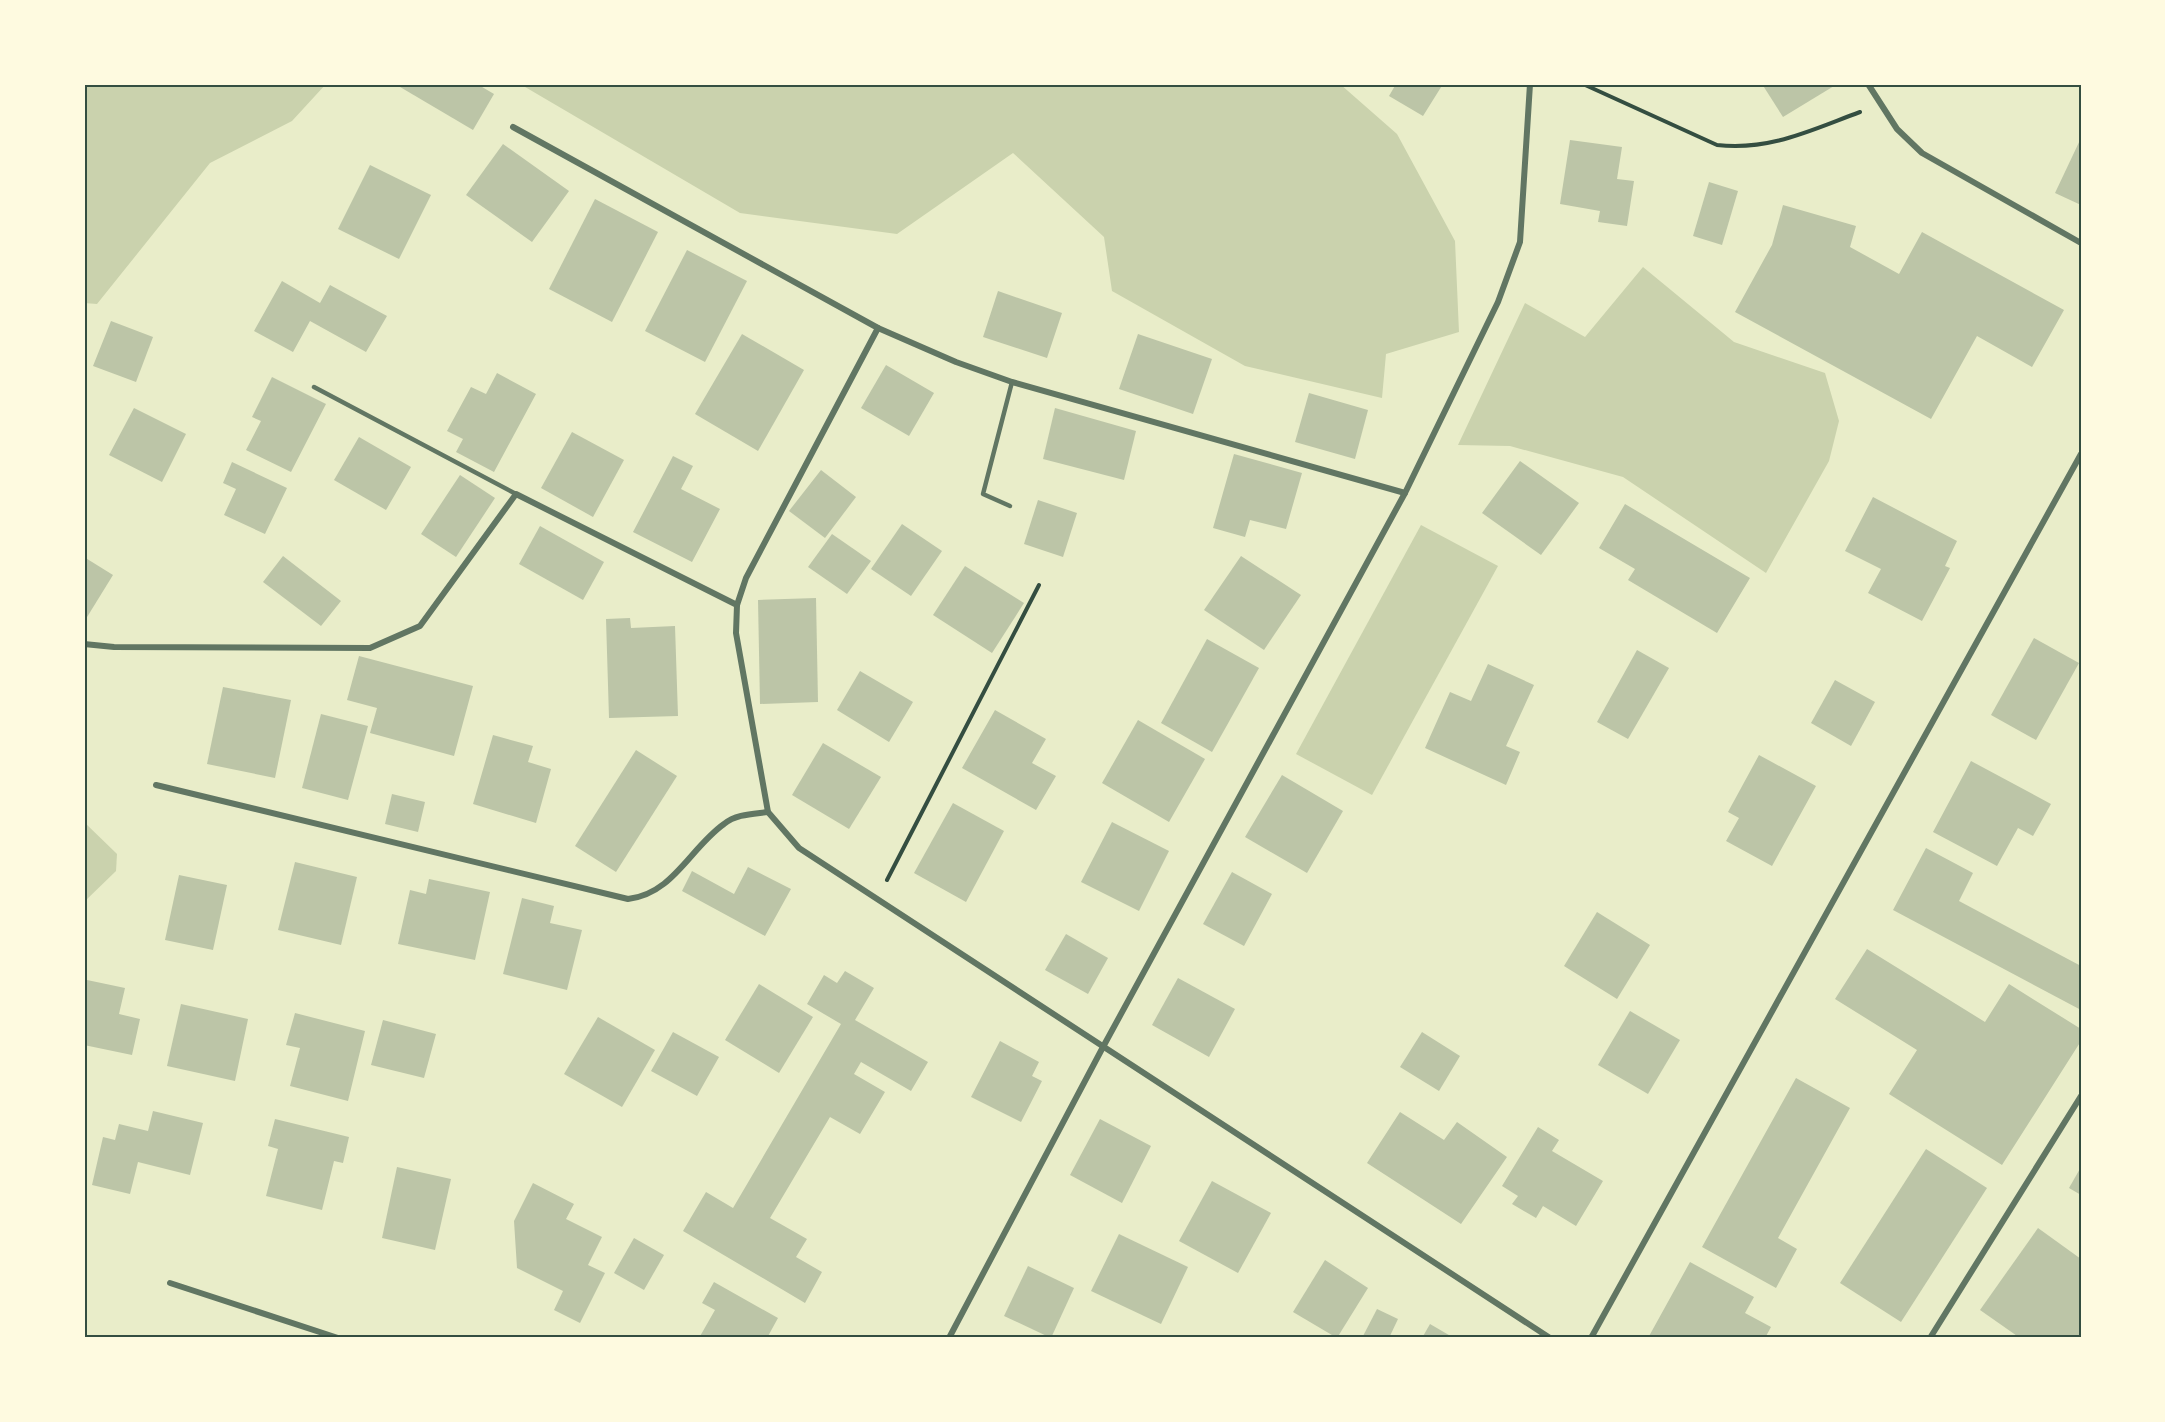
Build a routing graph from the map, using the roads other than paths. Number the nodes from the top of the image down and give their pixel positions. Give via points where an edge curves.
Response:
1 (1530, 84) edge
2 (1868, 84) edge
3 (513, 127) dead end
4 (2081, 243) edge
5 (878, 328) junction
6 (1012, 382) junction
7 (314, 387) dead end
8 (2081, 454) edge
9 (516, 494) junction
10 (1405, 494) junction
11 (1010, 506) dead end
12 (737, 605) junction
13 (84, 645) edge
14 (156, 785) dead end
15 (768, 812) junction
16 (1104, 1047) junction
17 (2081, 1096) edge
18 (170, 1283) dead end
19 (338, 1338) edge
20 (949, 1338) edge
21 (1550, 1338) edge
22 (1591, 1338) edge
23 (1930, 1338) edge

1 - 10 street via 1520,242 1498,302
2 - 4 street via 1897,129 1922,153
3 - 5 street
5 - 6 street
5 - 12 street via 746,578
6 - 10 street
6 - 11 lane via 983,494
7 - 9 lane
8 - 22 street
9 - 12 street
9 - 13 street via 420,626 370,648
10 - 16 street
12 - 15 street via 736,633
14 - 15 street via 628,899 659,890 724,823 742,815
15 - 16 street via 799,848
16 - 20 street
16 - 21 street
17 - 23 street
18 - 19 street

